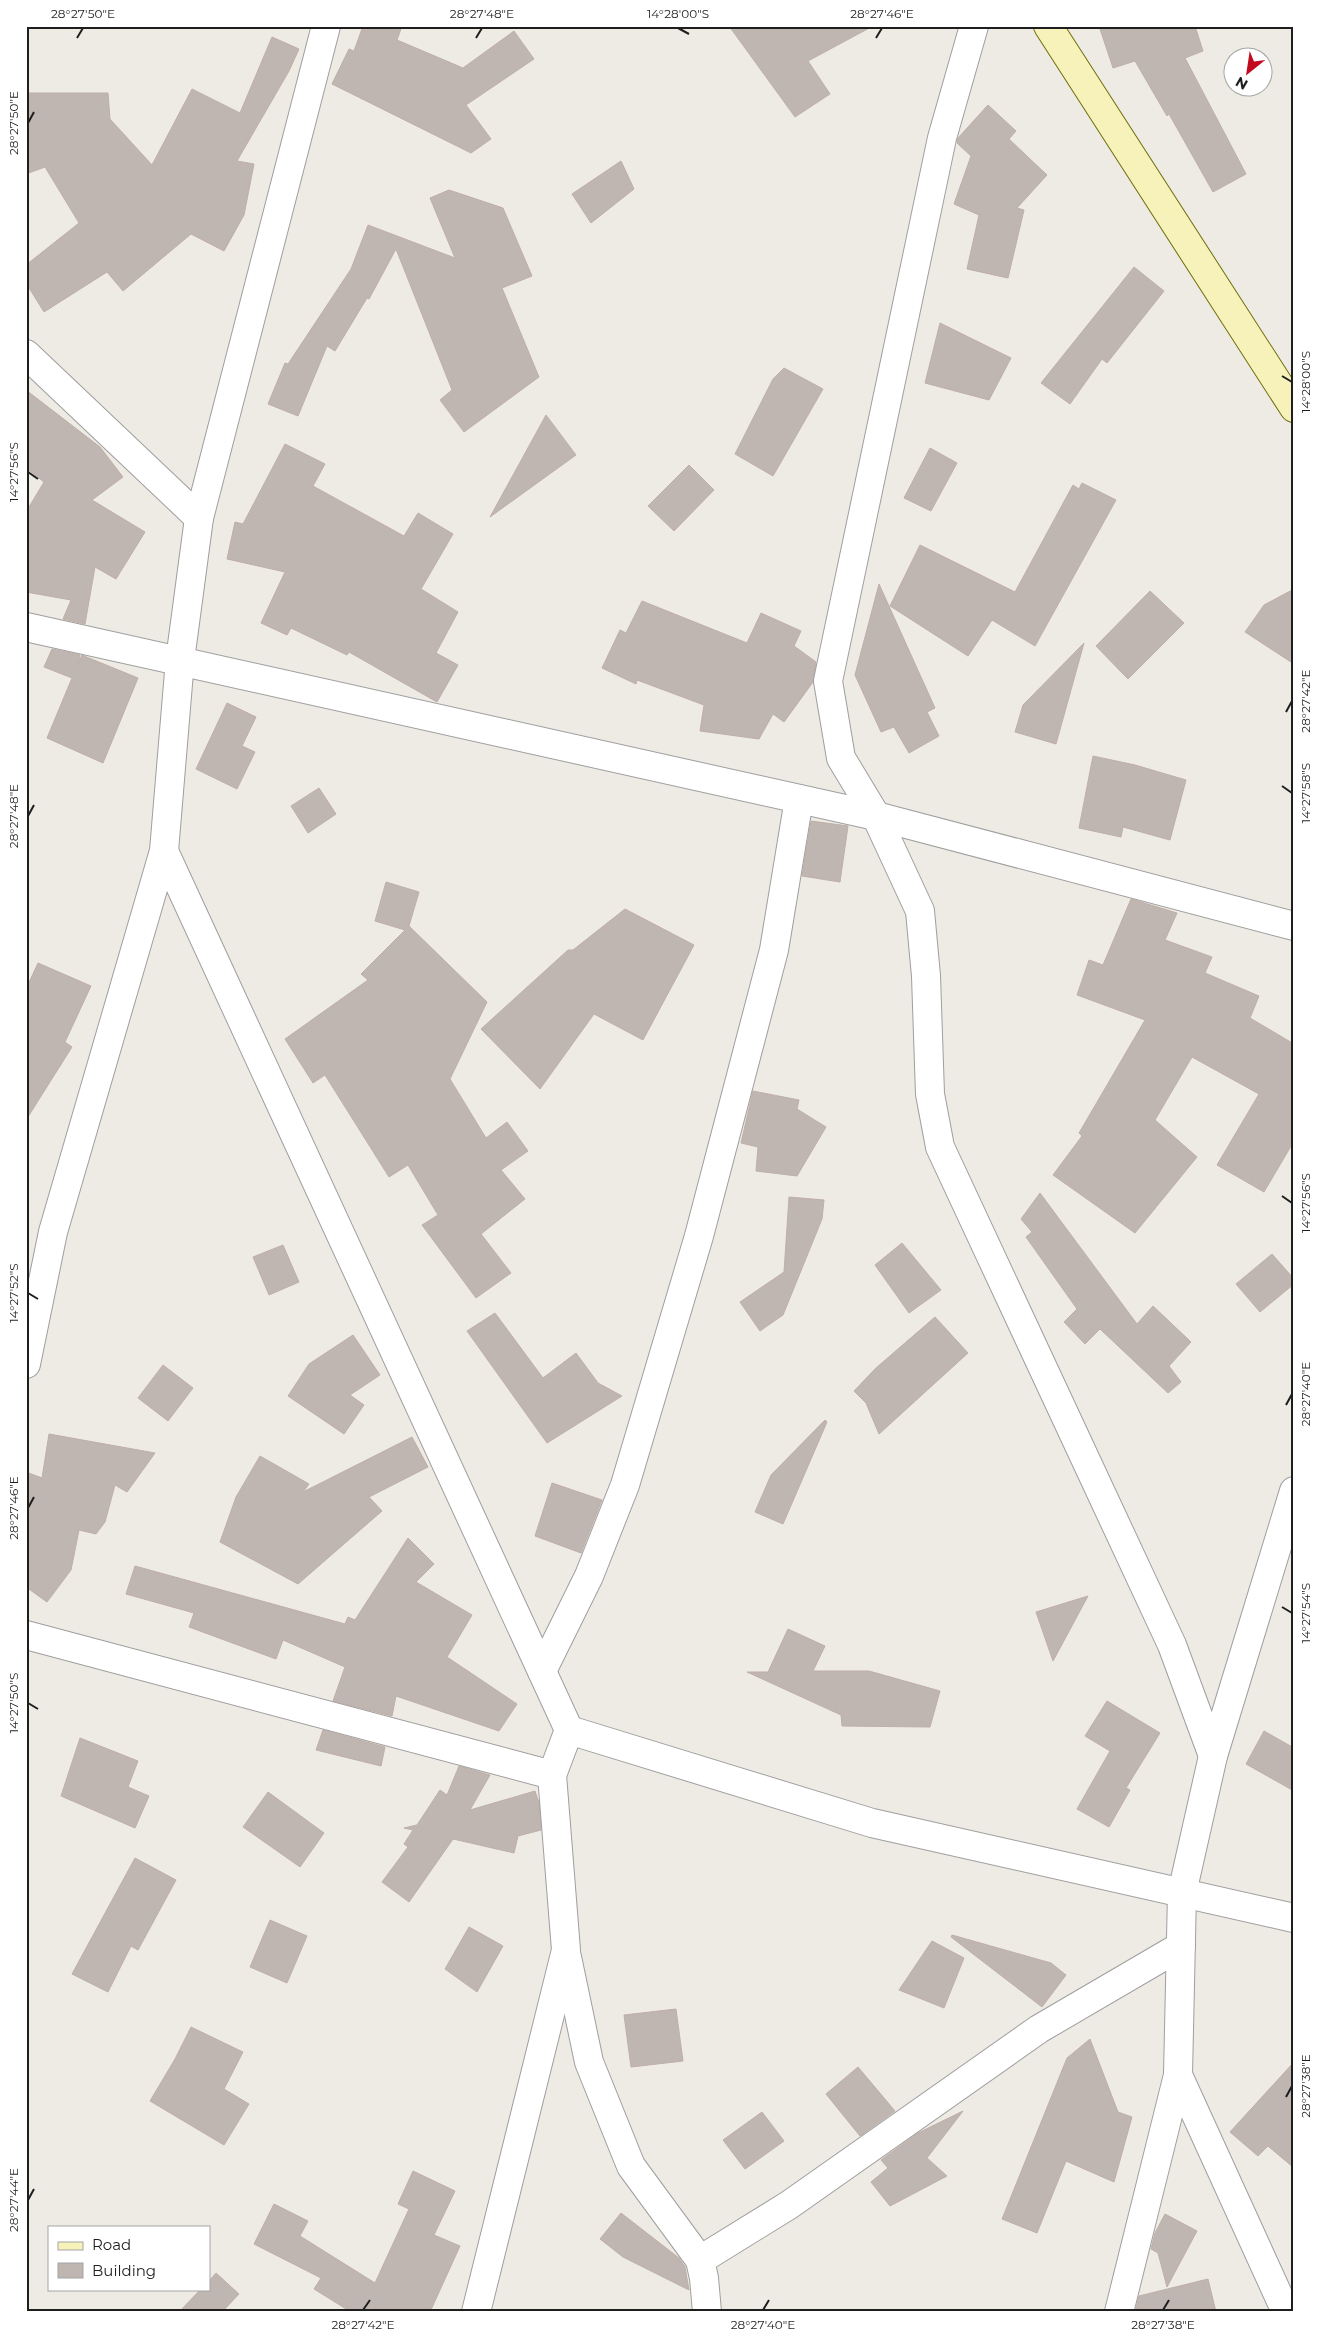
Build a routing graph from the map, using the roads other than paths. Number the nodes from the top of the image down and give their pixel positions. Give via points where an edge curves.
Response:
1 (326, 26) edge
2 (974, 26) edge
3 (1048, 26) edge
4 (26, 354) edge
5 (1294, 408) edge
6 (200, 518) junction
7 (26, 628) edge
8 (180, 660) junction
9 (799, 799) junction
10 (876, 816) junction
11 (164, 851) junction
12 (1294, 926) edge
13 (26, 1364) edge
14 (1294, 1491) edge
15 (26, 1635) edge
16 (542, 1672) junction
17 (569, 1730) junction
18 (1214, 1756) junction
19 (552, 1775) junction
20 (1182, 1893) junction
21 (1294, 1918) edge
22 (1181, 1946) junction
23 (566, 1950) junction
24 (1178, 2075) junction
25 (700, 2260) junction
26 (476, 2312) edge
27 (707, 2312) edge
28 (1119, 2312) edge
29 (1286, 2312) edge

1 - 6 street
2 - 10 street via 942,138 828,681 841,758
3 - 5 street
4 - 6 street
6 - 8 street
7 - 8 street
8 - 9 street
8 - 11 street
9 - 10 street
9 - 16 street via 774,950 696,1246 625,1485 589,1576
10 - 12 street
10 - 18 street via 920,911 930,1094 940,1147 1172,1645
11 - 13 street via 53,1232
11 - 16 street
14 - 18 street
15 - 19 street
16 - 17 street
17 - 19 street
17 - 20 street via 872,1823
18 - 20 street
19 - 23 street
20 - 21 street
20 - 22 street
22 - 24 street
22 - 25 street via 1039,2029 789,2205
23 - 25 street via 590,2062 631,2166
23 - 26 street
24 - 28 street
24 - 29 street
25 - 27 street

